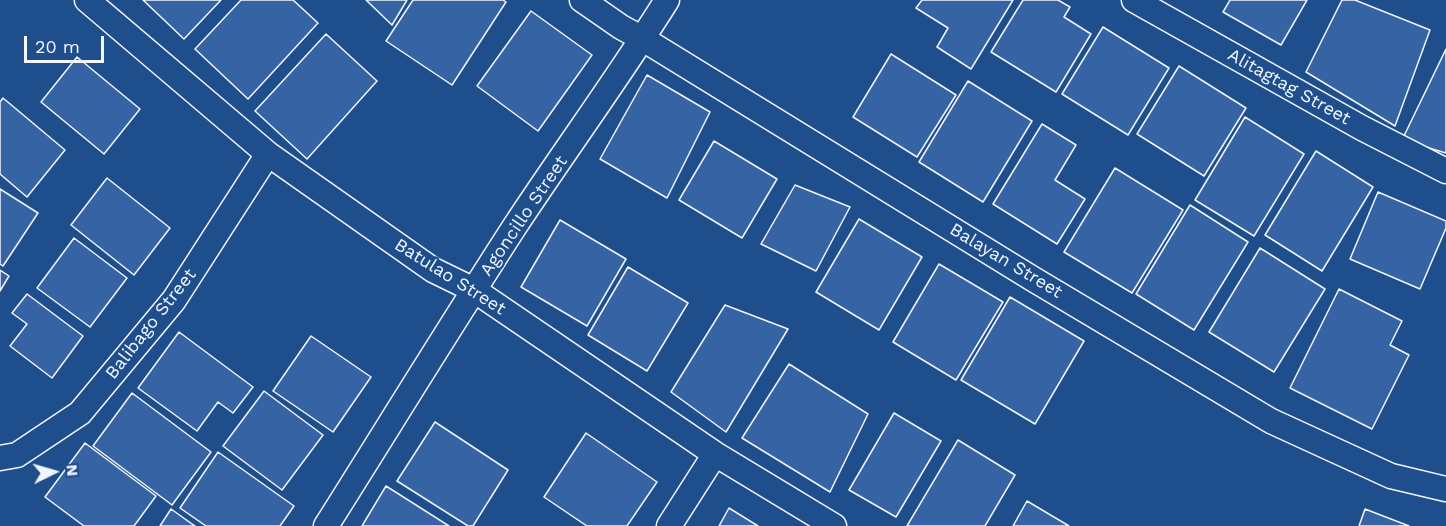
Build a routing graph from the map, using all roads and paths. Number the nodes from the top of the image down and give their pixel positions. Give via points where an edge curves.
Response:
1 (87, 0) edge
2 (582, 0) edge
3 (667, 0) edge
4 (1134, 0) edge
5 (643, 39) junction
6 (268, 154) junction
7 (1446, 171) edge
8 (474, 290) junction
9 (715, 454) junction
10 (0, 458) edge
11 (1446, 489) edge
12 (326, 526) edge
13 (669, 526) edge
14 (834, 526) edge

1 - 6 street, Batulao Street
2 - 5 street, Balayan Street
3 - 5 street, Agoncillo Street
4 - 7 street, Alitagtag Street
5 - 8 street, Agoncillo Street
5 - 11 street, Balayan Street via 1271,421 1391,476
6 - 8 street, Batulao Street via 433,270
6 - 10 street, Balibago Street via 174,300 80,412 17,455
8 - 9 street, Batulao Street
8 - 12 street, Agoncillo Street
9 - 13 street
9 - 14 street, Batulao Street

